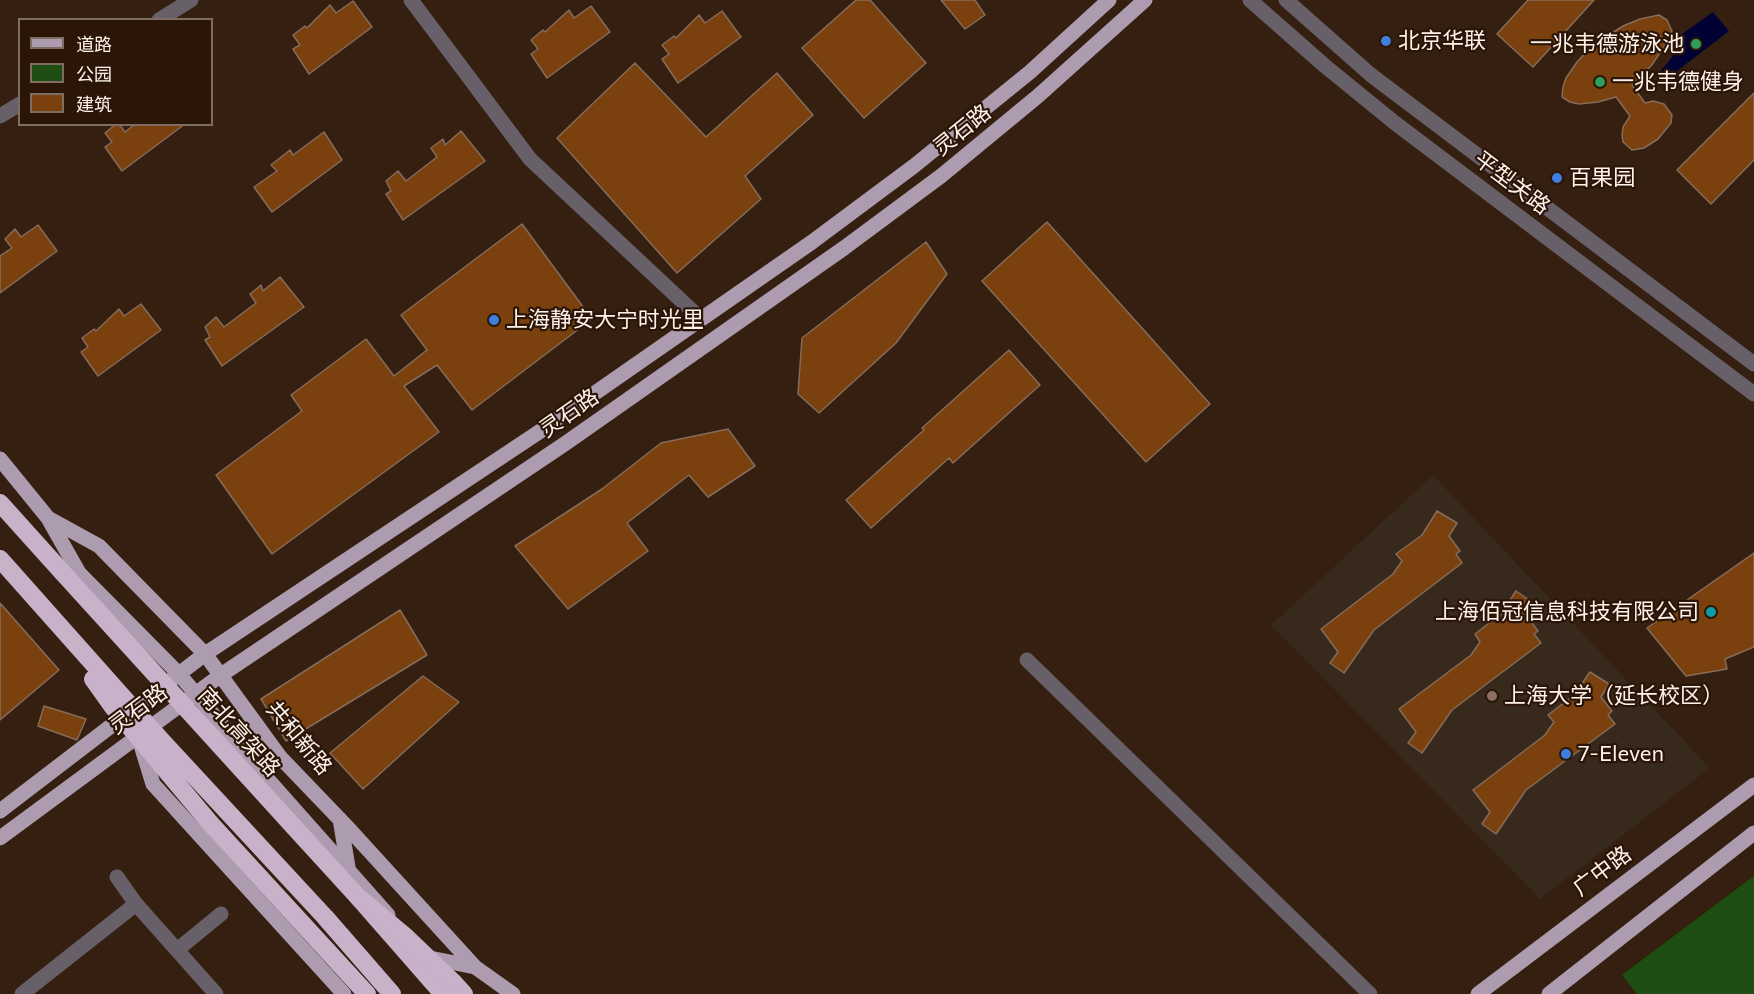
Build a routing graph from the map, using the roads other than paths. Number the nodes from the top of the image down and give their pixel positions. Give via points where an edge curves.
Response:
1 (191, 0) edge
2 (411, 0) edge
3 (1109, 0) edge
4 (1145, 0) edge
5 (1250, 0) edge
6 (1286, 0) edge
7 (162, 18) edge
8 (18, 105) edge
9 (0, 116) edge
10 (701, 319) junction
11 (1754, 364) edge
12 (1754, 394) edge
13 (0, 459) edge
14 (0, 503) edge
15 (48, 518) junction
16 (0, 558) edge
17 (36, 599) junction
18 (205, 654) junction
19 (1027, 660) dead end
20 (179, 674) junction
21 (221, 675) junction
22 (196, 693) junction
23 (123, 717) junction
24 (139, 736) junction
25 (1754, 785) edge
26 (0, 811) edge
27 (340, 819) junction
28 (1754, 833) edge
29 (0, 838) edge
30 (348, 867) junction
31 (117, 877) dead end
32 (358, 897) junction
33 (136, 904) junction
34 (221, 914) dead end
35 (177, 950) junction
36 (424, 956) junction
37 (474, 967) junction
38 (22, 994) edge
39 (216, 994) edge
40 (344, 994) edge
41 (367, 994) edge
42 (386, 994) edge
43 (392, 994) edge
44 (443, 994) edge
45 (457, 994) edge
46 (464, 994) edge
47 (513, 994) edge
48 (1370, 994) edge
49 (1478, 994) edge
50 (1549, 994) edge

1 - 7 street
2 - 10 street via 530,159
3 - 10 main road, 灵石路 via 1030,72 914,166
4 - 21 main road, 灵石路 via 1038,96 941,176 852,242 566,443
5 - 12 street, 平型关路 via 1395,123
6 - 11 street, 平型关路 via 1371,75
8 - 9 street
10 - 18 main road, 灵石路
13 - 15 main road, 共和新路
14 - 32 highway, 南北高架路, bridge
15 - 18 main road, 共和新路 via 99,546
15 - 20 main road, 共和新路 via 79,573
16 - 17 highway, bridge
16 - 23 main road via 44,607
17 - 41 highway, bridge via 113,707 210,823
17 - 43 highway, bridge
18 - 20 main road, 灵石路
18 - 21 main road, 共和新路
19 - 48 street
20 - 22 main road, 共和新路
20 - 23 main road, 灵石路
21 - 22 main road, 灵石路
21 - 27 main road, 共和新路 via 280,757
22 - 24 main road, 灵石路
22 - 30 main road, 共和新路
23 - 24 main road
23 - 26 main road, 灵石路
24 - 29 main road, 灵石路
24 - 40 main road via 153,784
24 - 42 main road via 172,758
25 - 49 main road, 广中路
27 - 30 main road
27 - 37 main road, 共和新路
28 - 50 main road
30 - 36 main road, 共和新路
31 - 33 street
32 - 44 highway, 南北高架路, bridge
32 - 46 highway, bridge
33 - 35 street
33 - 38 street
34 - 35 street
35 - 39 street
36 - 37 main road
36 - 45 main road, 共和新路
37 - 47 main road, 共和新路

